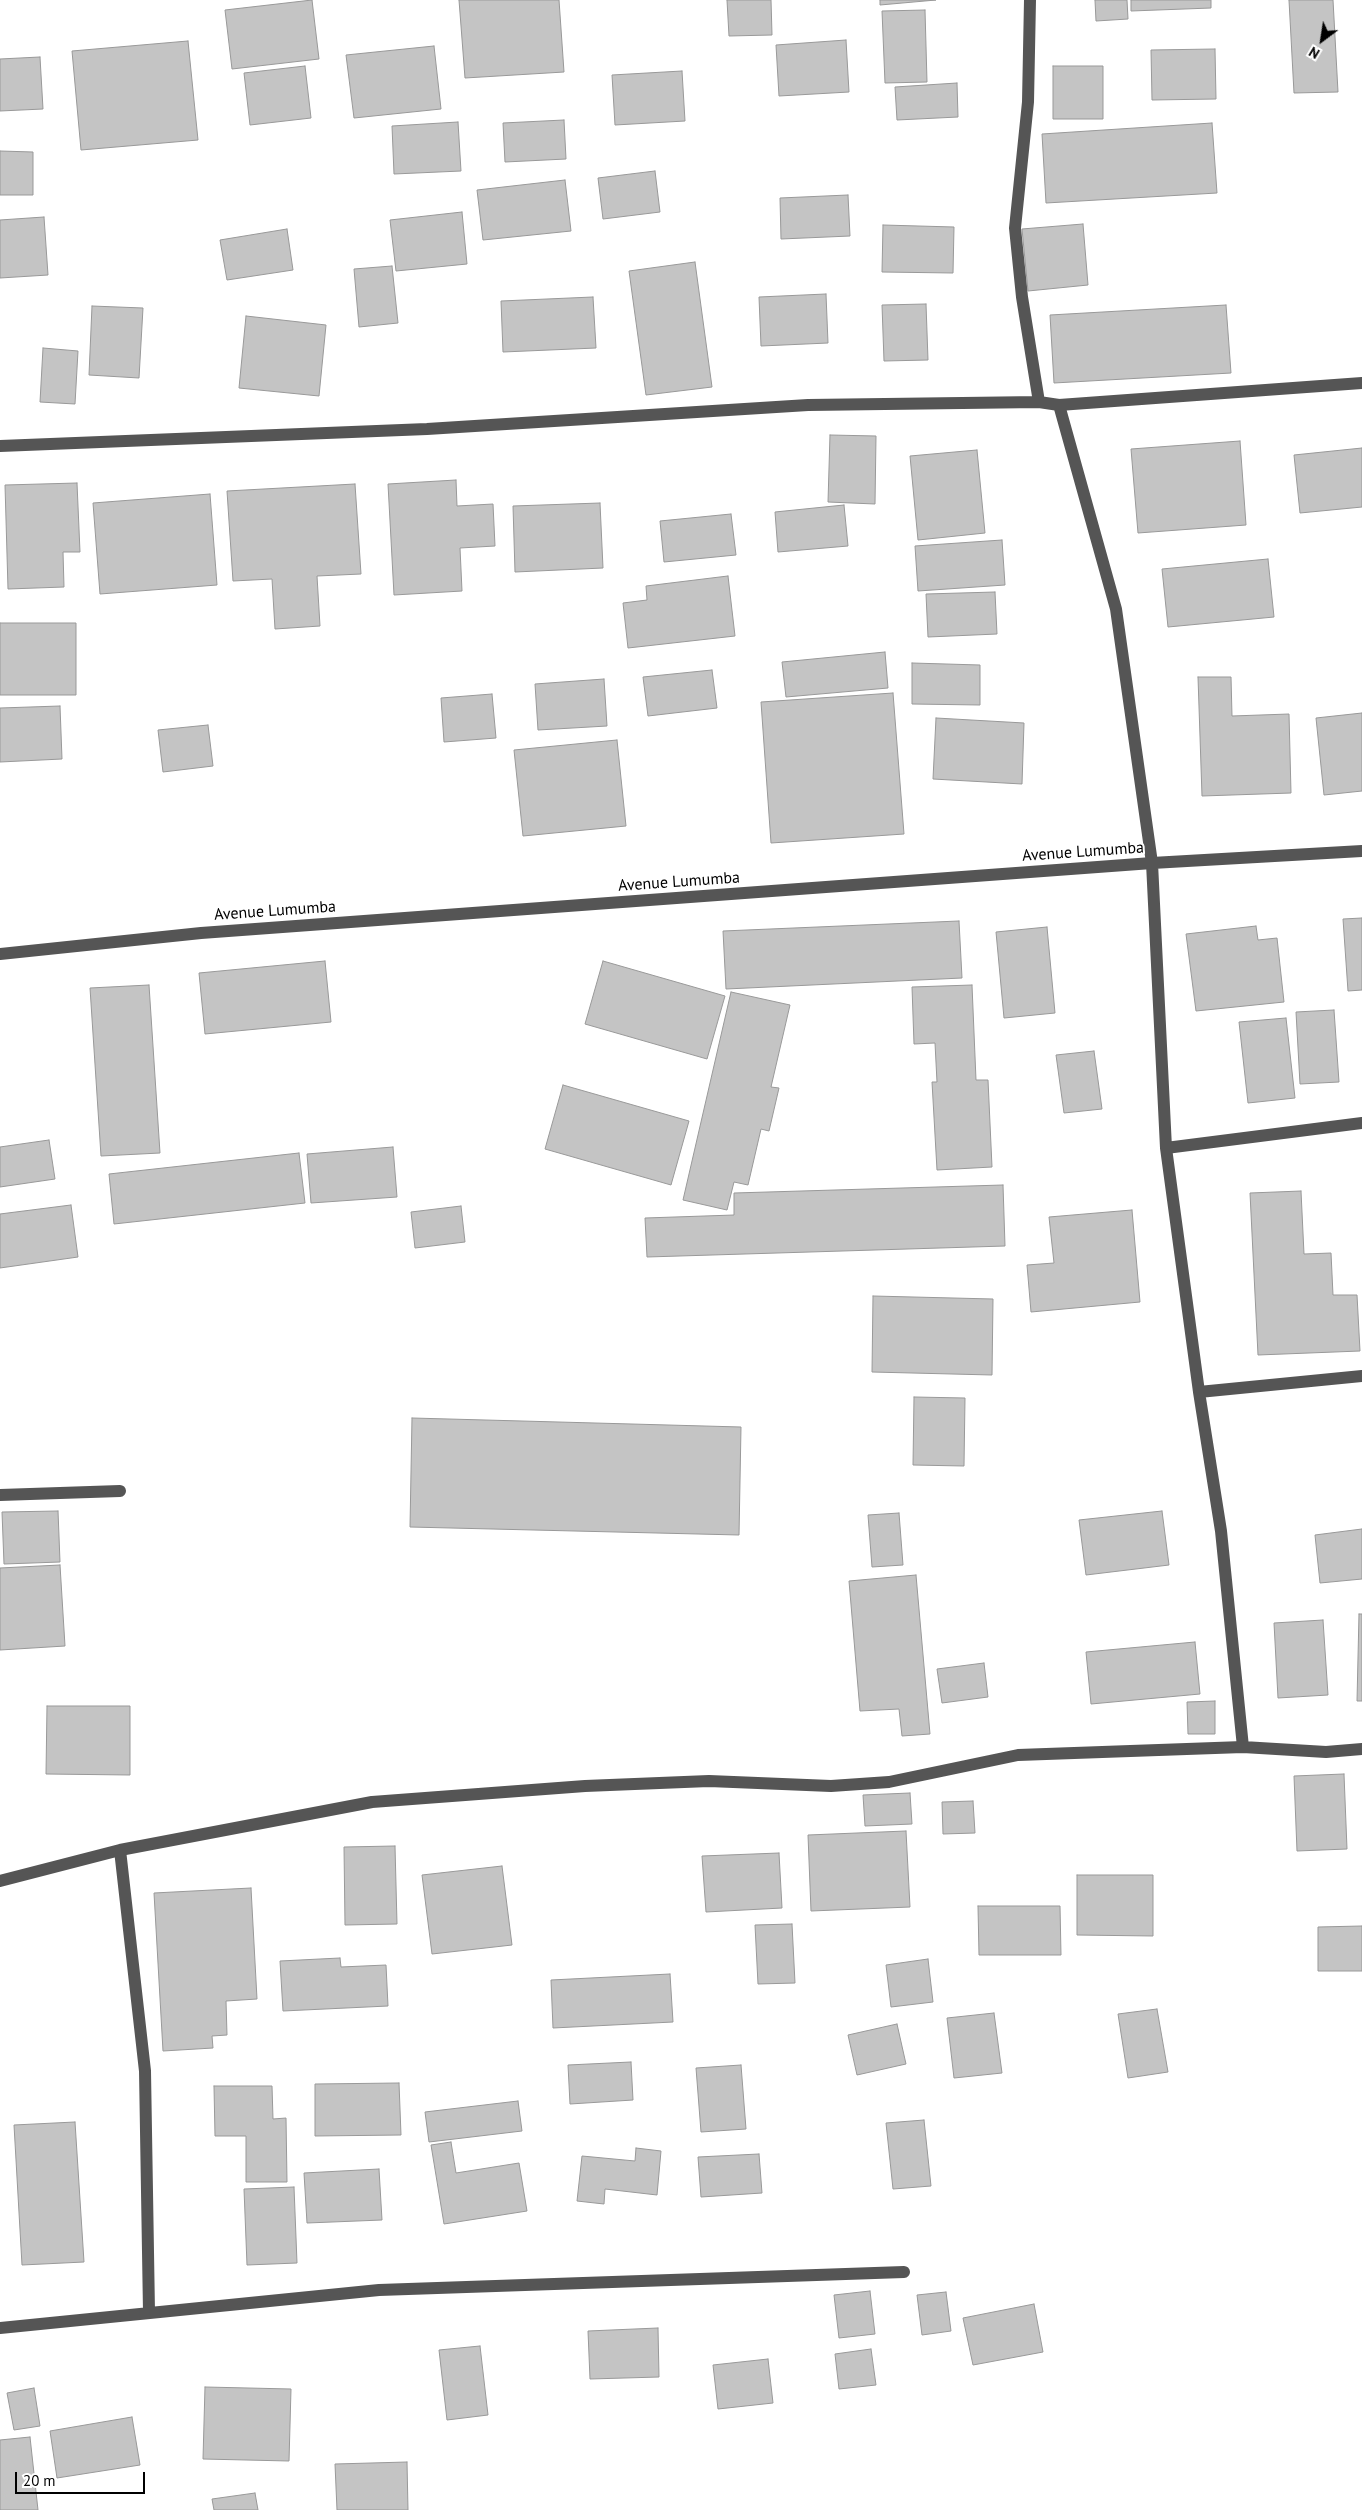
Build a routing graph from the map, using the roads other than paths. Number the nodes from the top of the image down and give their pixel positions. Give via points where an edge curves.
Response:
1 (1030, 0) edge
2 (1362, 383) edge
3 (1039, 402) junction
4 (1059, 405) junction
5 (0, 446) edge
6 (1362, 851) edge
7 (1152, 863) junction
8 (0, 954) edge
9 (1362, 1123) edge
10 (1166, 1148) junction
11 (1362, 1376) edge
12 (1199, 1392) junction
13 (120, 1491) dead end
14 (0, 1495) edge
15 (1243, 1747) junction
16 (1362, 1749) edge
17 (120, 1850) junction
18 (0, 1881) edge
19 (904, 2272) dead end
20 (149, 2312) junction
21 (0, 2328) edge

1 - 3 street via 1028,102 1015,228
2 - 4 street
3 - 4 street
3 - 5 street via 808,405 427,429
4 - 7 street via 1116,609
6 - 7 street, Avenue Lumumba
7 - 8 street, Avenue Lumumba via 201,932
7 - 10 street
9 - 10 street
10 - 12 street
11 - 12 street
12 - 15 street via 1220,1531
13 - 14 street
15 - 16 street via 1326,1752
15 - 17 street via 1018,1755 889,1782 831,1786 709,1780 372,1802
17 - 18 street
17 - 20 street via 145,2071
19 - 20 street via 379,2290
20 - 21 street

